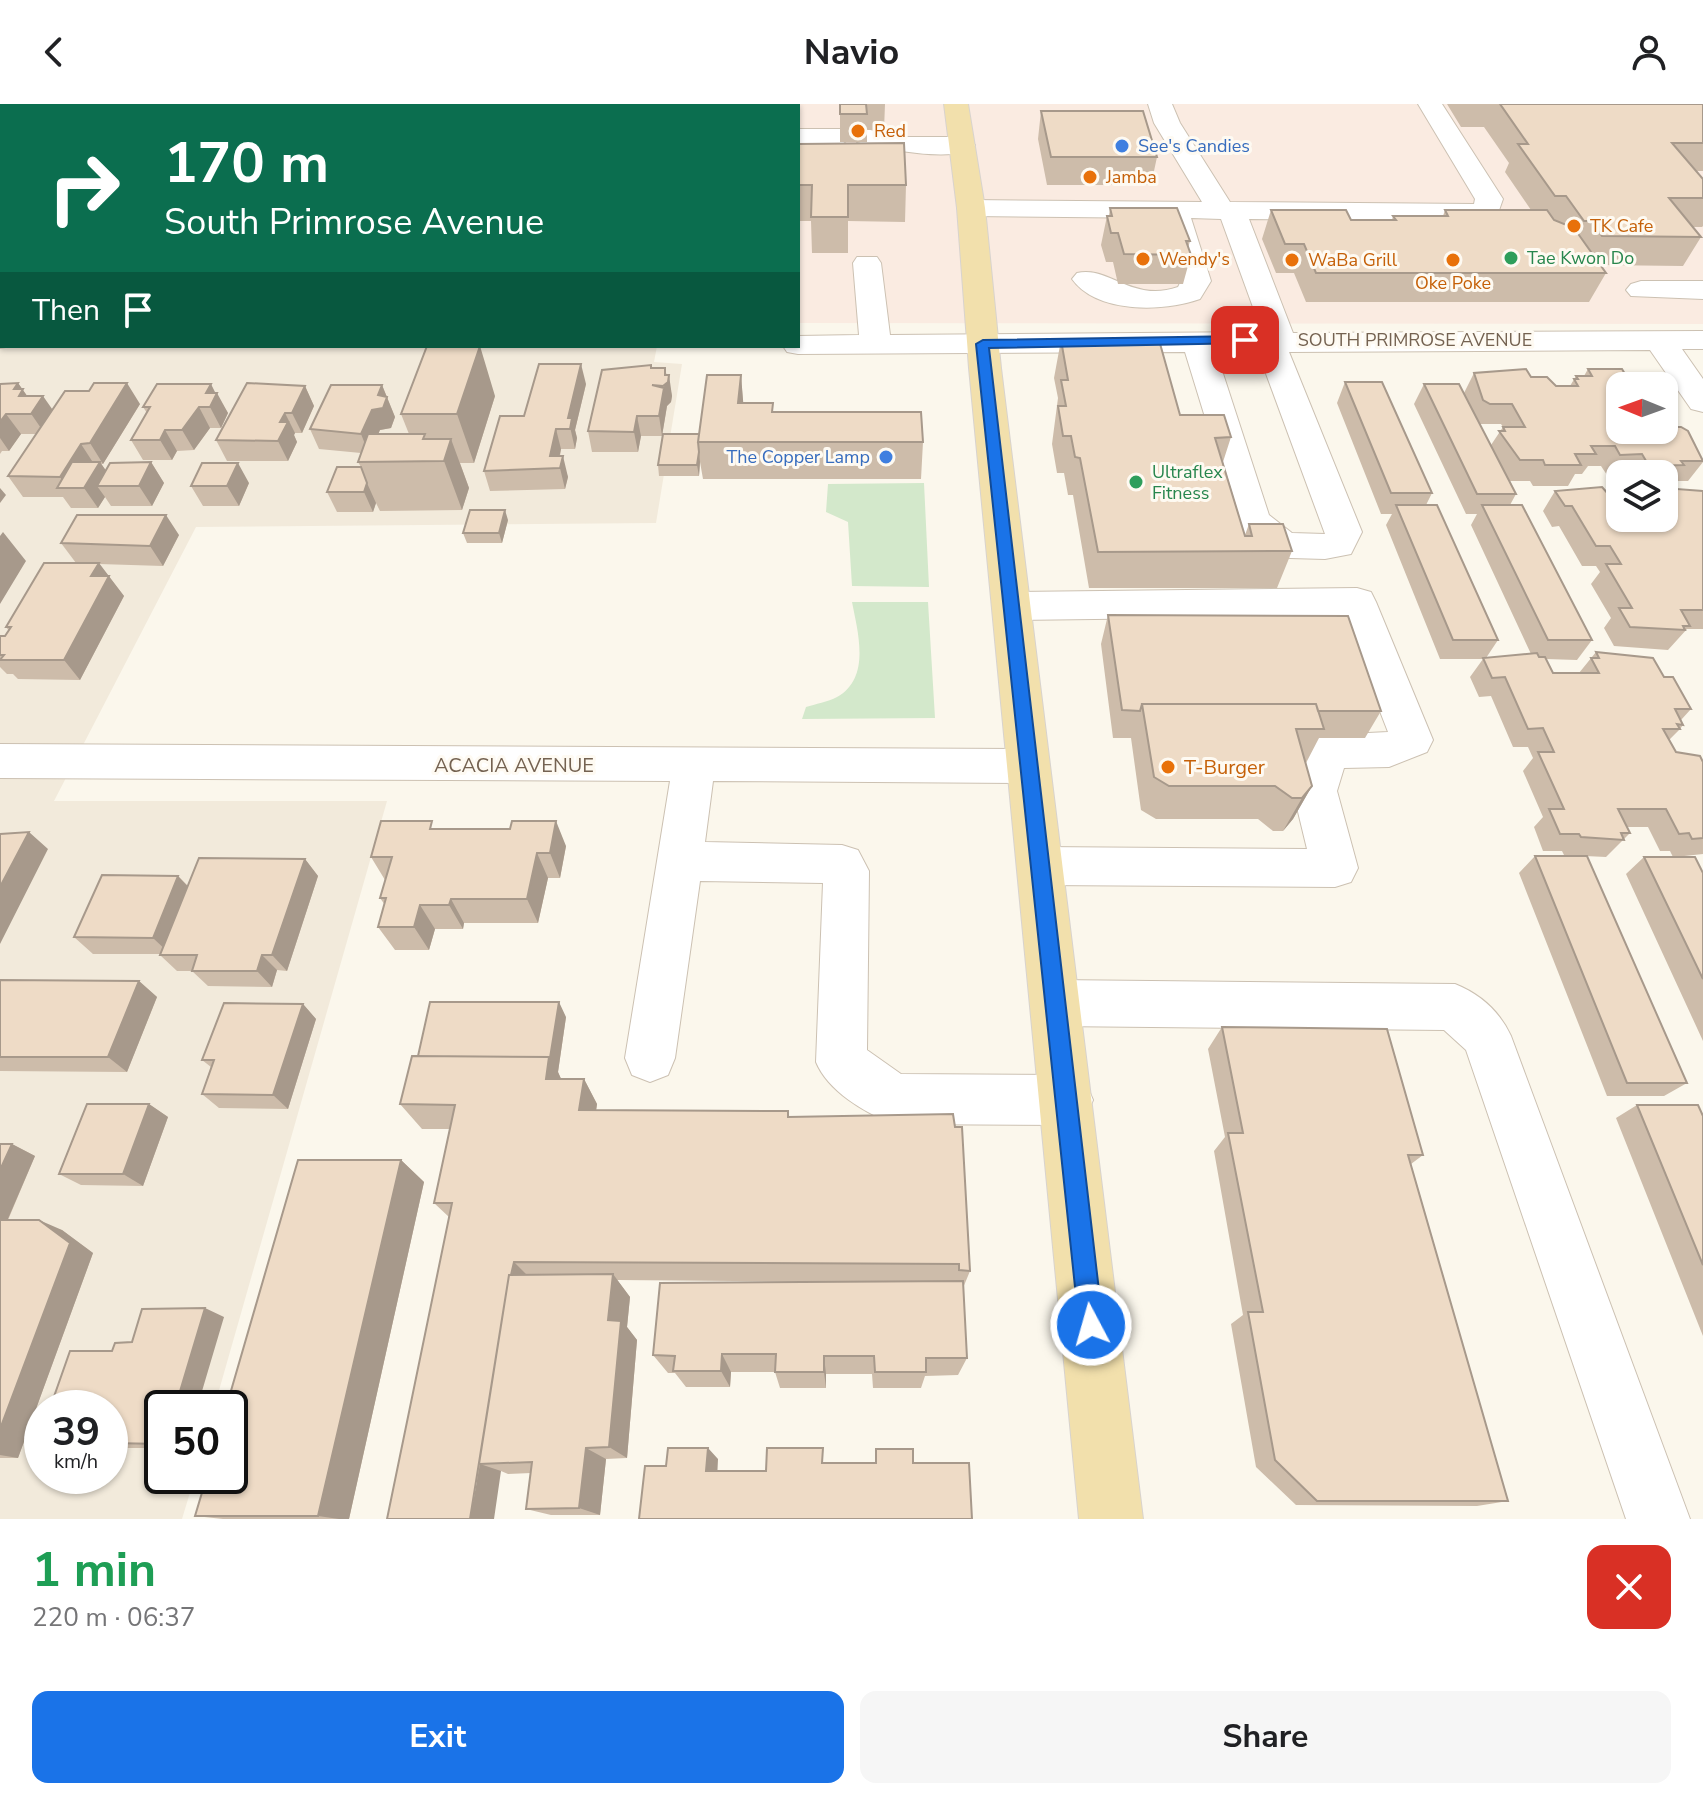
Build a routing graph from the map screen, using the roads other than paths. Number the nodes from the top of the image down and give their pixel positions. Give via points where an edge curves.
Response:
1 (956, 104) edge
2 (1160, 104) edge
3 (1430, 104) edge
4 (805, 130) edge
5 (962, 145) junction
6 (971, 208) junction
7 (1175, 210) junction
8 (1226, 210) junction
9 (867, 263) dead end
10 (1087, 279) dead end
11 (1641, 290) dead end
12 (1703, 290) edge
13 (1197, 340) junction
14 (1274, 340) junction
15 (1659, 340) junction
16 (1703, 340) edge
17 (983, 344) junction
18 (800, 345) edge
19 (876, 346) junction
20 (1703, 402) edge
21 (1011, 606) junction
22 (0, 761) edge
23 (694, 764) junction
24 (1028, 766) junction
25 (680, 861) junction
26 (1041, 866) junction
27 (1055, 1003) junction
28 (650, 1058) dead end
29 (1067, 1100) junction
30 (1111, 1519) edge
31 (1658, 1519) edge

1 - 5 main road
2 - 8 street via 1167,123
3 - 8 street via 1489,199 1487,210
4 - 5 street via 900,145
5 - 6 main road
6 - 7 street
6 - 17 main road
7 - 8 street
7 - 10 street via 1196,281 1189,293 1159,301 1136,299
8 - 14 street
9 - 19 street
11 - 12 street
13 - 14 street, SOUTH PRIMROSE AVENUE
13 - 14 street via 1252,519 1264,535 1291,547 1338,545 1344,532
13 - 17 street, SOUTH PRIMROSE AVENUE
14 - 15 street, SOUTH PRIMROSE AVENUE
15 - 16 street, SOUTH PRIMROSE AVENUE
15 - 20 street
17 - 19 street, SOUTH PRIMROSE AVENUE
17 - 21 main road
18 - 19 street, SOUTH PRIMROSE AVENUE
21 - 24 main road
21 - 26 street via 1357,602 1412,740 1389,750 1328,752 1315,791 1335,868
22 - 23 street, ACACIA AVENUE
23 - 24 street, ACACIA AVENUE
23 - 25 street
24 - 26 main road
25 - 28 street
25 - 29 street via 842,864 846,871 841,1062 893,1099
26 - 27 main road
27 - 29 main road
27 - 31 street via 1455,1007 1486,1036
29 - 30 main road

